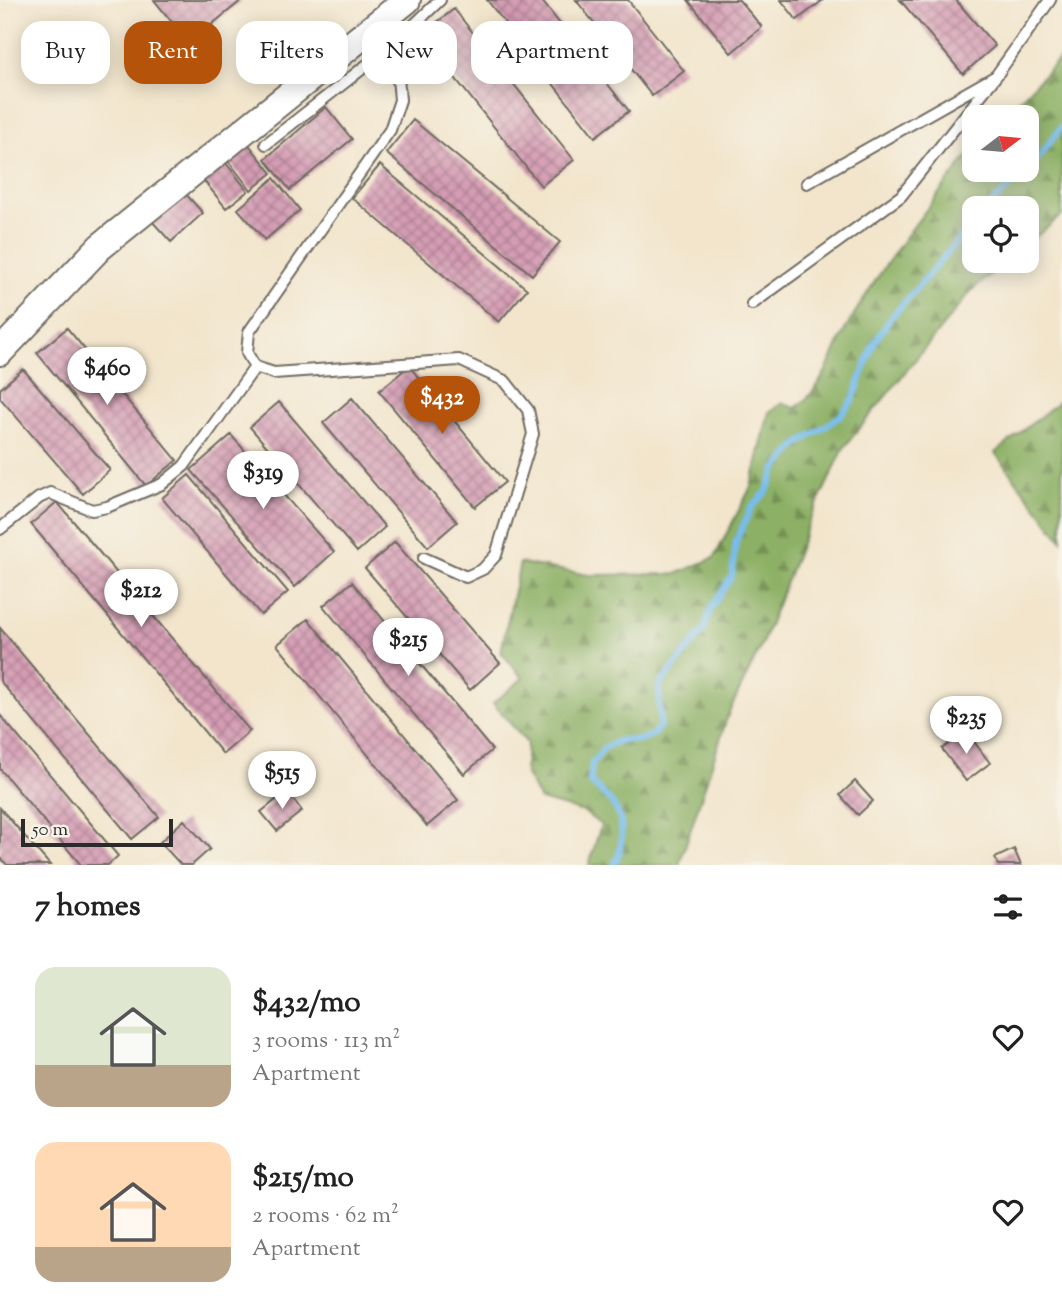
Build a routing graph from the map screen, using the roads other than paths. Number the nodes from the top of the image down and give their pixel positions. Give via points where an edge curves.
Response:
1 (407, 0) edge
2 (440, 0) edge
3 (1050, 0) edge
4 (418, 21) edge
5 (362, 69) edge
6 (996, 76) junction
7 (399, 84) edge
8 (266, 144) dead end
9 (807, 183) dead end
10 (752, 304) dead end
11 (0, 352) edge
12 (255, 367) junction
13 (0, 529) edge
14 (424, 558) dead end

1 - 11 street via 100,247
2 - 4 lane
3 - 6 lane
5 - 8 lane
6 - 9 lane
6 - 10 lane via 901,196
7 - 12 lane via 400,100 390,130 249,332 247,353
12 - 13 lane via 184,466 162,484 92,510 50,493
12 - 14 lane via 275,373 459,360 505,381 528,410 533,434 496,555 484,569 467,577

